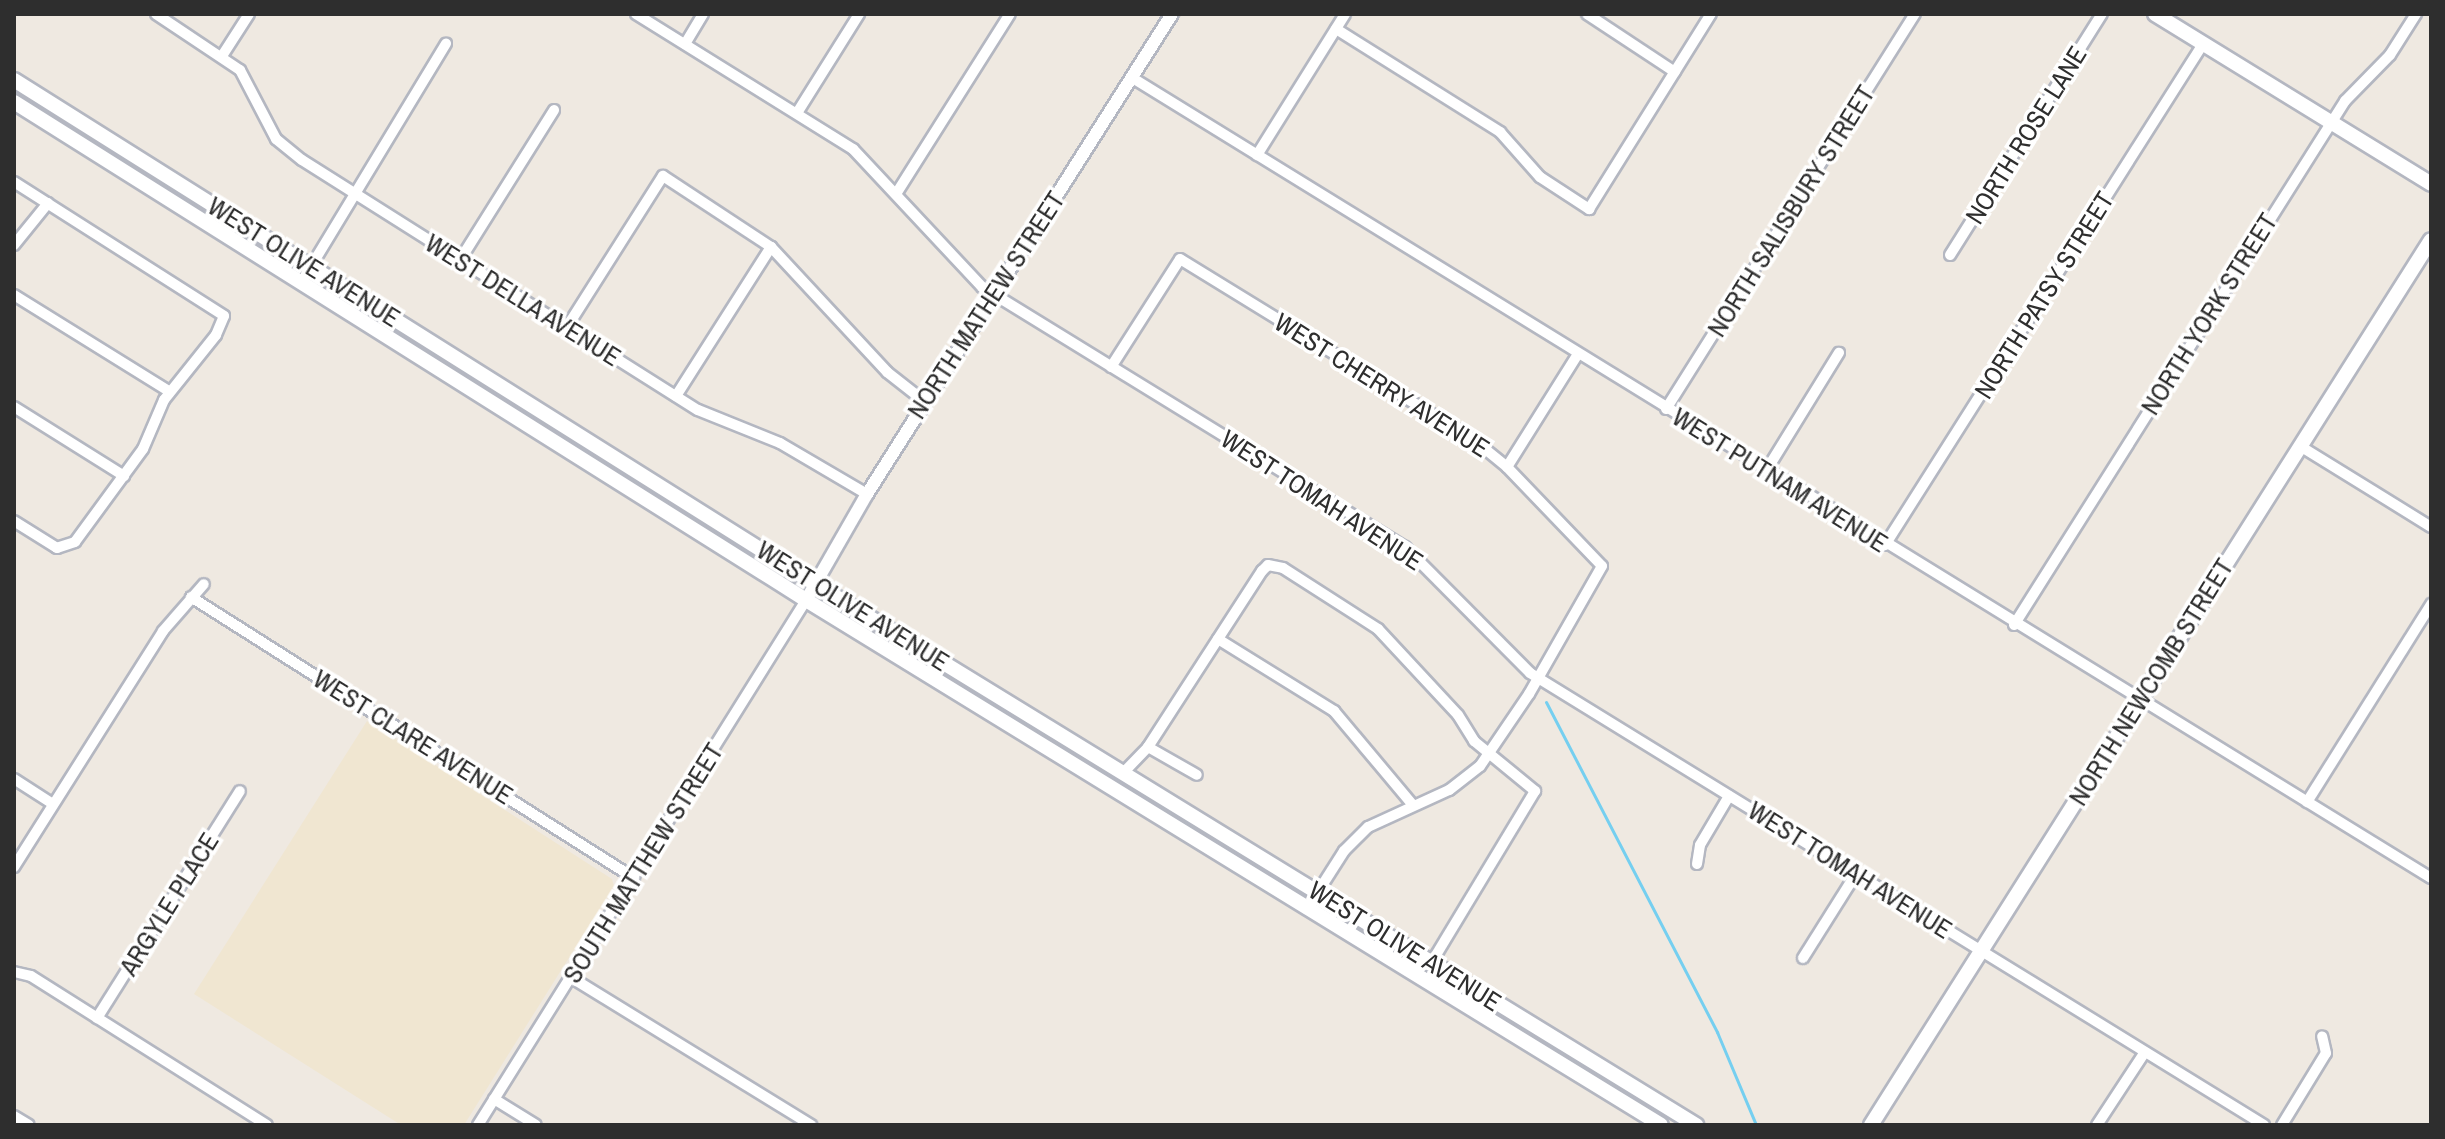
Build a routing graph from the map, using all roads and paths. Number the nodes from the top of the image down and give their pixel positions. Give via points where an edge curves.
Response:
1 (156, 14) edge
2 (249, 14) edge
3 (636, 14) edge
4 (703, 14) edge
5 (859, 14) edge
6 (1010, 14) edge
7 (1172, 14) edge
8 (1345, 14) edge
9 (1587, 14) edge
10 (1711, 14) edge
11 (1915, 14) edge
12 (2102, 14) edge
13 (2155, 14) edge
14 (2416, 14) edge
15 (1336, 29) junction
16 (446, 44) dead end
17 (685, 44) junction
18 (2203, 44) junction
19 (222, 56) junction
20 (1675, 72) junction
21 (1131, 77) junction
22 (14, 80) edge
23 (14, 102) edge
24 (554, 110) dead end
25 (797, 113) junction
26 (2330, 124) junction
27 (1257, 155) junction
28 (14, 182) edge
29 (2431, 184) edge
30 (352, 192) junction
31 (896, 194) junction
32 (48, 203) junction
33 (2431, 240) edge
34 (14, 245) edge
35 (771, 247) junction
36 (1950, 255) dead end
37 (460, 260) junction
38 (311, 267) junction
39 (301, 283) junction
40 (14, 295) edge
41 (994, 295) junction
42 (567, 327) junction
43 (1839, 353) dead end
44 (1578, 354) junction
45 (1111, 367) junction
46 (169, 391) junction
47 (676, 396) junction
48 (924, 401) junction
49 (14, 407) edge
50 (1666, 409) junction
51 (2300, 446) junction
52 (1507, 467) junction
53 (1766, 471) junction
54 (124, 476) junction
55 (867, 494) junction
56 (14, 521) edge
57 (2431, 527) edge
58 (1885, 545) junction
59 (204, 584) dead end
60 (816, 584) junction
61 (191, 597) junction
62 (806, 600) junction
63 (2431, 604) edge
64 (2014, 625) junction
65 (1218, 639) junction
66 (1537, 677) junction
67 (2141, 700) junction
68 (1148, 747) junction
69 (1488, 754) junction
70 (1123, 773) junction
71 (1197, 775) dead end
72 (14, 779) edge
73 (240, 791) dead end
74 (1729, 796) junction
75 (2307, 802) junction
76 (53, 804) junction
77 (1412, 804) junction
78 (1697, 864) dead end
79 (14, 867) edge
80 (1856, 874) junction
81 (634, 878) junction
82 (2431, 878) edge
83 (1318, 892) junction
84 (1307, 909) junction
85 (1981, 951) junction
86 (1803, 958) dead end
87 (1432, 962) junction
88 (14, 972) edge
89 (572, 978) junction
90 (97, 1018) junction
91 (2322, 1036) dead end
92 (2145, 1052) junction
93 (494, 1099) junction
94 (14, 1116) edge
95 (29, 1125) edge
96 (267, 1125) edge
97 (478, 1125) edge
98 (536, 1125) edge
99 (811, 1125) edge
100 (1661, 1125) edge
101 (1696, 1125) edge
102 (1871, 1125) edge
103 (2097, 1125) edge
104 (2264, 1125) edge
105 (2282, 1125) edge

1 - 19 street, WEST DELLA AVENUE
2 - 19 street
3 - 17 street, WEST TOMAH AVENUE
4 - 17 street
5 - 25 street
6 - 31 street
7 - 21 street, NORTH MATHEW STREET
8 - 15 street
9 - 20 street
10 - 20 street
11 - 50 street, NORTH SALISBURY STREET
12 - 36 street, NORTH ROSE LANE
13 - 18 main road
14 - 26 street, NORTH YORK STREET via 2390,55 2356,85
15 - 20 street via 1500,132 1540,177 1589,209
15 - 27 street
16 - 30 street
17 - 25 street, WEST TOMAH AVENUE
18 - 26 main road
18 - 58 street, NORTH PATSY STREET
19 - 30 street, WEST DELLA AVENUE via 248,79 282,146
21 - 27 street, WEST PUTNAM AVENUE
21 - 41 street, NORTH MATHEW STREET
22 - 38 main road, WEST OLIVE AVENUE
23 - 39 main road, WEST OLIVE AVENUE
24 - 37 street
25 - 31 street, WEST TOMAH AVENUE via 853,149
26 - 29 main road
26 - 64 street, NORTH YORK STREET
27 - 44 street, WEST PUTNAM AVENUE
28 - 32 street
30 - 37 street, WEST DELLA AVENUE
30 - 38 street
31 - 41 street, WEST TOMAH AVENUE via 963,269
32 - 34 street
32 - 46 street via 224,316 216,335
33 - 51 main road, NORTH NEWCOMB STREET
35 - 42 street via 663,176
35 - 47 street
35 - 48 street via 887,372
37 - 42 street, WEST DELLA AVENUE
38 - 39 street
38 - 60 main road, WEST OLIVE AVENUE
39 - 62 main road, WEST OLIVE AVENUE
40 - 46 street
41 - 45 street, WEST TOMAH AVENUE
41 - 48 street, NORTH MATHEW STREET
42 - 47 street, WEST DELLA AVENUE
43 - 53 street
44 - 50 street, WEST PUTNAM AVENUE
44 - 52 street
45 - 52 street, WEST CHERRY AVENUE via 1180,259 1464,432
45 - 66 street, WEST TOMAH AVENUE via 1405,547
46 - 54 street via 143,449
47 - 55 street, WEST DELLA AVENUE via 728,425 780,443
48 - 55 street, NORTH MATHEW STREET
49 - 54 street
50 - 53 street, WEST PUTNAM AVENUE
51 - 57 street
51 - 67 main road, NORTH NEWCOMB STREET
52 - 66 street, WEST CHERRY AVENUE via 1602,566
53 - 58 street, WEST PUTNAM AVENUE
54 - 56 street via 67,547 57,548
55 - 60 street, NORTH MATHEW STREET
58 - 64 street, WEST PUTNAM AVENUE
59 - 61 street
60 - 62 street, NORTH MATHEW STREET
60 - 70 main road, WEST OLIVE AVENUE
61 - 76 street via 163,631
61 - 81 street, WEST CLARE AVENUE
62 - 81 street, SOUTH MATTHEW STREET
62 - 84 main road, WEST OLIVE AVENUE
63 - 75 street
64 - 67 street, WEST PUTNAM AVENUE
65 - 68 street
65 - 69 street via 1262,571 1268,565 1283,568 1378,629
65 - 77 street via 1334,711
66 - 69 street
66 - 74 street, WEST TOMAH AVENUE
67 - 75 street, WEST PUTNAM AVENUE
67 - 85 main road, NORTH NEWCOMB STREET
68 - 70 street
68 - 71 street
69 - 77 street via 1457,784
69 - 87 street via 1535,791
70 - 83 main road, WEST OLIVE AVENUE
72 - 76 street
73 - 90 street, ARGYLE PLACE
74 - 78 street via 1700,845
74 - 80 street, WEST TOMAH AVENUE
75 - 82 street, WEST PUTNAM AVENUE
76 - 79 street
77 - 83 street via 1358,835
80 - 85 street, WEST TOMAH AVENUE
80 - 86 street
81 - 89 street, SOUTH MATTHEW STREET
83 - 84 street
83 - 87 main road, WEST OLIVE AVENUE
84 - 100 main road, WEST OLIVE AVENUE
85 - 92 street, WEST TOMAH AVENUE
85 - 102 main road, NORTH NEWCOMB STREET
87 - 101 main road, WEST OLIVE AVENUE
88 - 90 street via 31,976
89 - 93 street, SOUTH MATTHEW STREET
89 - 99 street
90 - 96 street
91 - 105 street via 2326,1053
92 - 103 street
92 - 104 street, WEST TOMAH AVENUE
93 - 97 street, SOUTH MATTHEW STREET
93 - 98 street
94 - 95 street

